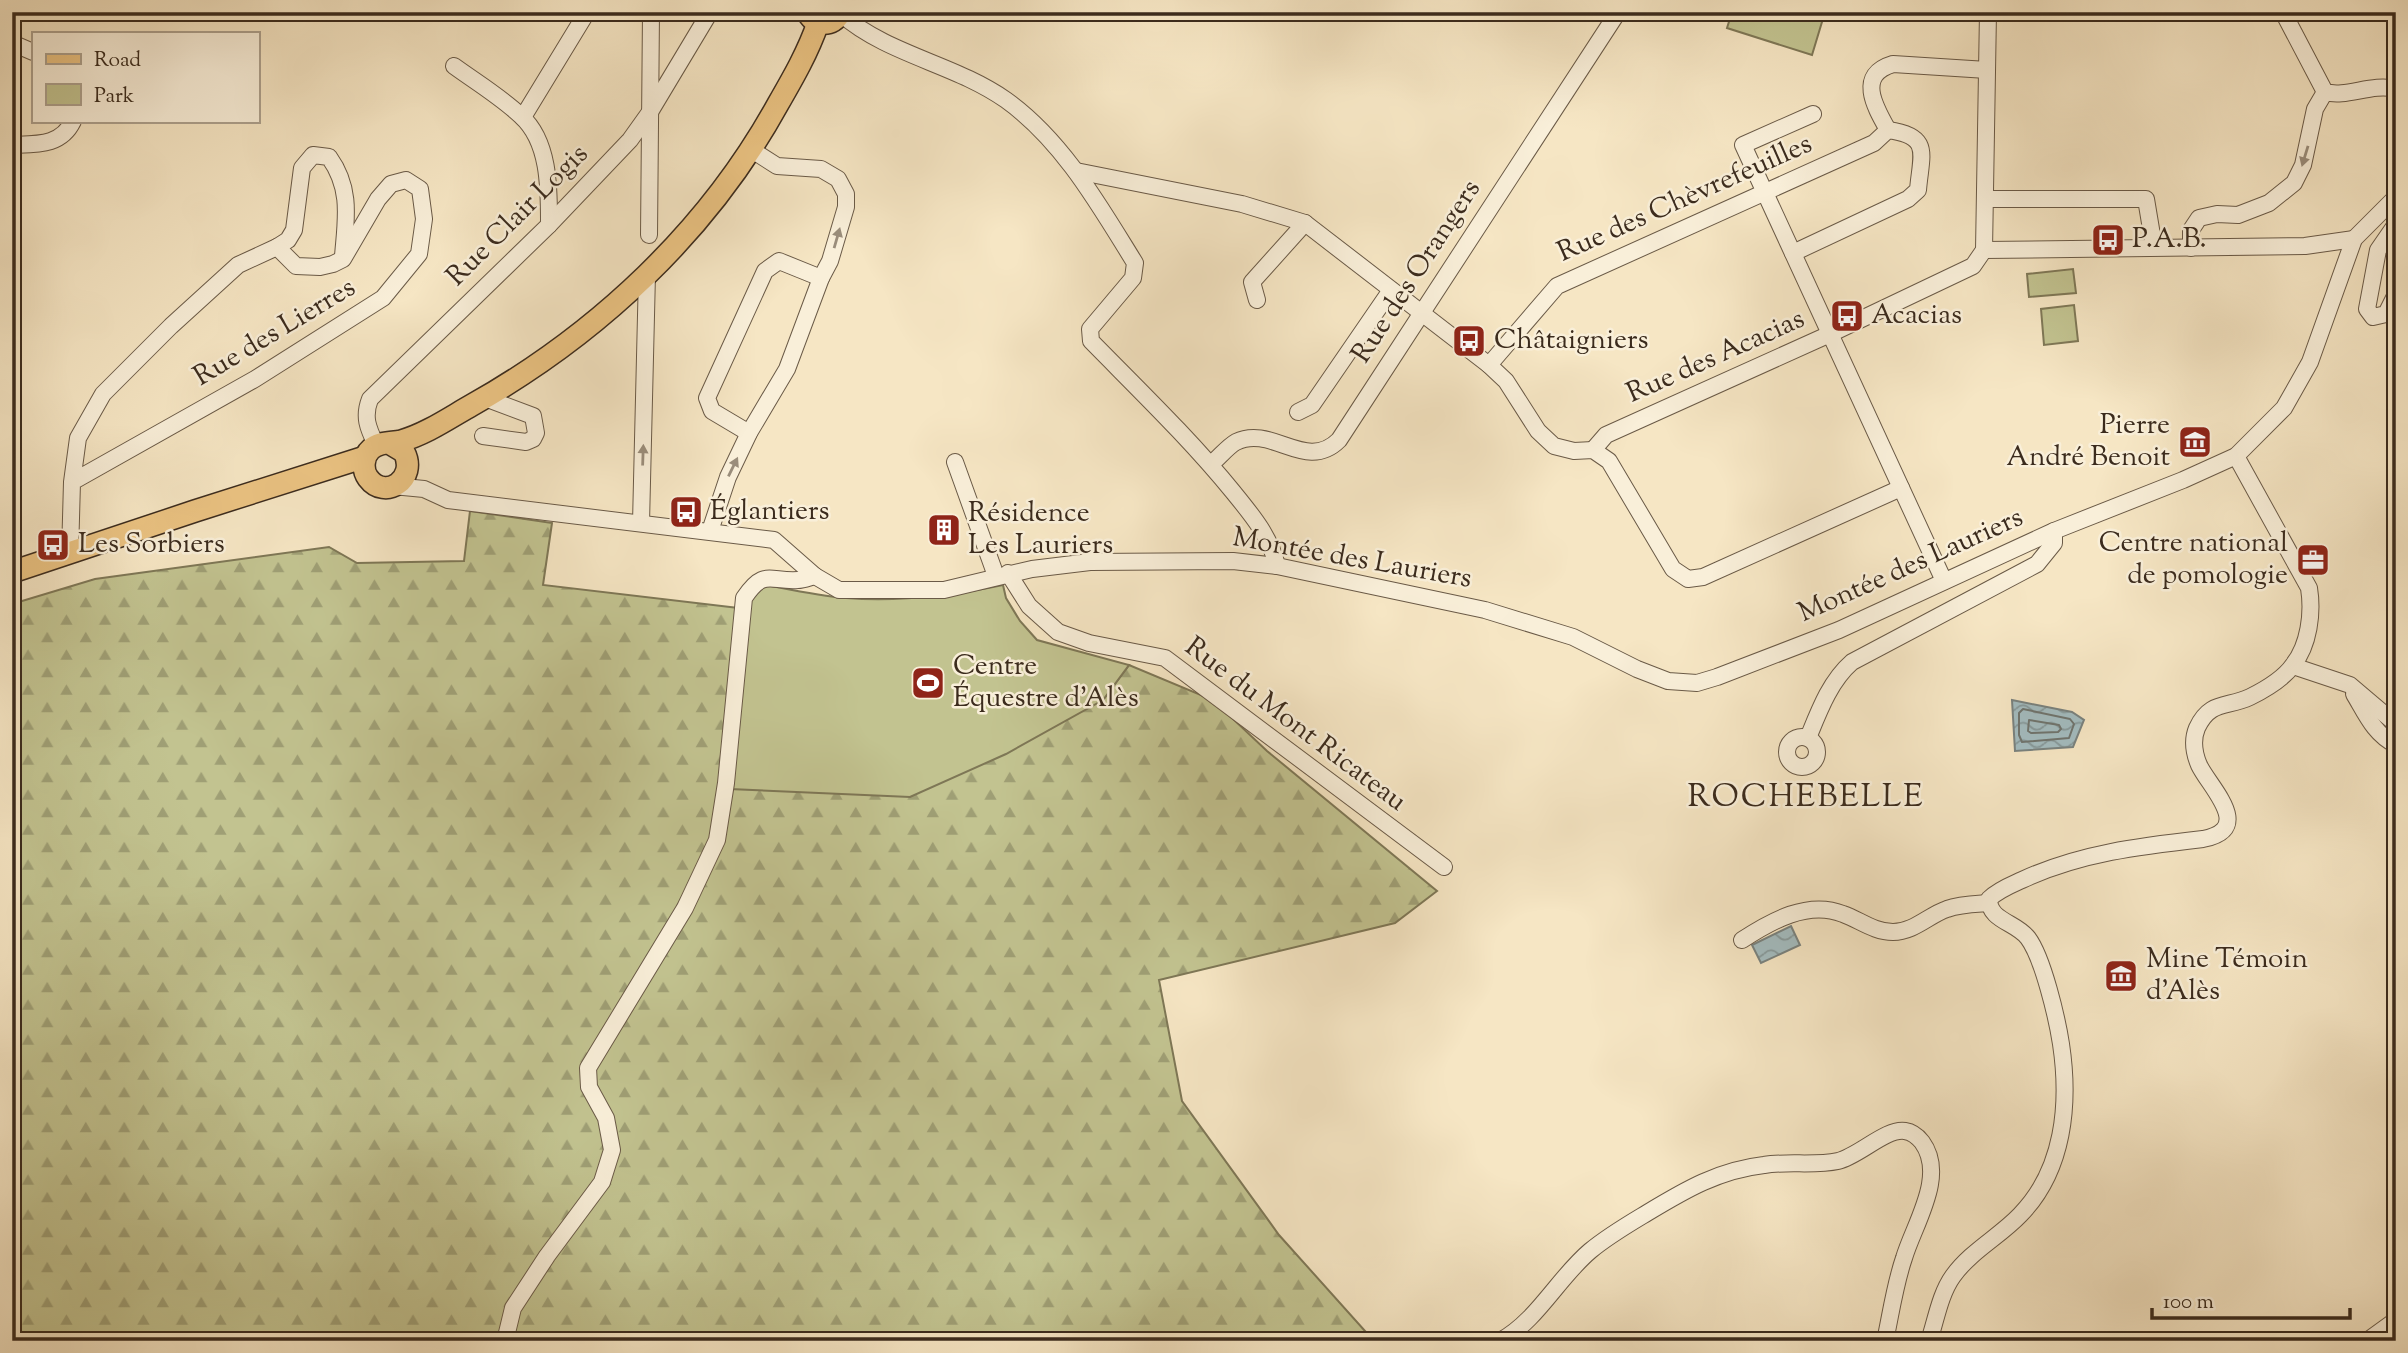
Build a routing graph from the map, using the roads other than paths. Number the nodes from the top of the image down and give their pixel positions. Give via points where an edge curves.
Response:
1 (587, 12) edge
2 (651, 12) edge
3 (710, 12) edge
4 (1618, 12) edge
5 (1988, 12) edge
6 (841, 13) edge
7 (2286, 15) edge
8 (812, 18) edge
9 (12, 43) edge
10 (32, 52) edge
11 (454, 66) dead end
12 (1987, 70) junction
13 (2396, 89) edge
14 (2325, 92) junction
15 (650, 112) junction
16 (1813, 114) dead end
17 (523, 117) junction
18 (72, 122) edge
19 (1888, 130) junction
20 (12, 145) edge
21 (752, 150) junction
22 (1076, 172) junction
23 (1765, 192) junction
24 (2396, 197) edge
25 (1985, 199) junction
26 (1305, 223) junction
27 (2396, 224) edge
28 (550, 225) junction
29 (649, 235) dead end
30 (2354, 239) junction
31 (277, 247) junction
32 (2154, 247) junction
33 (2191, 248) junction
34 (1984, 250) junction
35 (1793, 253) junction
36 (343, 259) junction
37 (647, 274) junction
38 (821, 278) junction
39 (1391, 290) junction
40 (2396, 294) edge
41 (1256, 300) dead end
42 (1421, 314) junction
43 (1830, 334) junction
44 (1489, 365) junction
45 (485, 398) junction
46 (1298, 412) dead end
47 (749, 433) junction
48 (420, 434) junction
49 (482, 436) dead end
50 (1593, 450) junction
51 (375, 456) junction
52 (2236, 456) junction
53 (955, 462) dead end
54 (407, 463) junction
55 (1211, 464) junction
56 (72, 482) junction
57 (393, 486) junction
58 (1901, 488) junction
59 (424, 489) junction
60 (641, 523) junction
61 (710, 531) junction
62 (2054, 531) junction
63 (70, 554) junction
64 (1277, 566) junction
65 (12, 572) edge
66 (1002, 575) junction
67 (815, 576) junction
68 (1944, 581) junction
69 (2293, 666) junction
70 (2350, 685) junction
71 (2396, 724) edge
72 (1808, 738) dead end
73 (2396, 745) edge
74 (1444, 867) dead end
75 (1989, 903) junction
76 (1742, 940) dead end
77 (2396, 1320) edge
78 (505, 1341) edge
79 (1500, 1341) edge
80 (1885, 1341) edge
81 (1929, 1341) edge
82 (2367, 1341) edge

1 - 17 street
2 - 15 street
3 - 15 street, Rue Clair Logis
4 - 42 street, Rue des Orangers
5 - 12 street
6 - 8 main road via 833,22
6 - 22 street via 865,34 1006,100
7 - 14 street
8 - 21 main road via 802,62
9 - 10 street
11 - 17 street
12 - 19 street via 1893,64 1881,68 1874,77 1872,103
12 - 25 street
13 - 14 street
14 -> 33 street via 2315,109 2303,165 2294,183 2269,203 2238,215 2199,218 2191,230
15 - 28 street, Rue Clair Logis via 630,140
15 - 29 street
16 - 23 street via 1743,145
17 - 28 street via 541,149
18 - 20 street via 46,144
19 - 23 street, Rue des Chèvrefeuilles via 1874,143
19 - 35 street via 1909,133 1918,142 1917,190 1908,199
21 - 37 main road via 709,207
38 -> 21 street via 846,207 844,186 821,169 777,166
22 - 26 street via 1242,204
22 - 55 street via 1135,263 1133,278 1090,329 1091,341
23 - 35 street
23 - 44 street, Rue des Chèvrefeuilles via 1557,286
24 - 30 street
25 - 32 street via 2146,199
25 - 34 street
26 - 39 street
26 - 41 street via 1252,282
27 - 40 street via 2378,250 2367,309 2373,317 2386,314
28 - 51 street, Rue Clair Logis via 370,399 364,413
30 - 33 street via 2305,246
30 - 52 street via 2310,362 2284,408
31 - 36 street via 296,267 320,267
31 - 36 street via 294,230 302,168 313,155 329,157 347,197
31 - 56 street via 238,265 103,394 78,438
32 - 33 street
32 - 34 street
34 - 43 street, Rue des Acacias via 1961,274
35 - 43 street
36 - 56 street, Rue des Lierres via 391,184 405,180 420,189 424,219 419,254 383,298 255,379
37 - 45 main road via 558,351
60 -> 37 street
38 - 47 street via 787,369
38 - 47 street via 779,261 765,271 707,398 712,411
39 - 42 street
39 - 46 street via 1312,405
42 - 44 street
42 - 55 street, Rue des Orangers via 1330,449 1312,453 1264,439 1247,439 1234,443
43 - 50 street, Rue des Acacias via 1606,435
43 - 58 street
44 - 50 street via 1554,446
45 - 48 main road
45 - 49 street via 533,416 536,433 526,442
61 -> 47 street
48 - 51 main road
48 - 54 main road
50 - 58 street via 1609,461 1674,569 1688,579 1703,577
51 - 54 main road via 400,448
51 - 57 main road via 379,486
51 - 63 main road via 195,510
52 - 62 street, Montée des Lauriers
52 - 69 street via 2309,588 2308,631
53 - 66 street, Rue du Mont Ricateau
54 - 57 main road via 403,480
54 - 59 street
55 - 64 street via 1256,521
56 - 63 street
57 - 59 street, Montée des Lauriers
58 - 68 street
59 - 60 street, Montée des Lauriers via 448,500
60 - 61 street, Montée des Lauriers
61 - 67 street, Montée des Lauriers via 774,540
62 - 68 street, Montée des Lauriers
62 - 72 street via 2054,543 2036,564 1852,662 1821,706
63 - 65 main road
64 - 66 street, Montée des Lauriers via 1233,561 1090,562
64 - 68 street, Montée des Lauriers via 1485,610 1573,637 1668,681 1697,683 1839,629
66 - 67 street, Montée des Lauriers via 944,590 839,590
66 - 74 street, Rue du Mont Ricateau via 1058,632 1165,658
67 - 78 street via 798,580 768,577 752,585 744,598 717,840 685,908 588,1068 589,1087 606,1118 612,1150 602,1182 513,1308
69 - 70 street
69 - 75 street via 2249,698 2212,708 2197,728 2194,739 2199,765 2225,805 2223,831 2216,836 2073,860 1995,893
70 - 71 street
70 - 73 street via 2371,724
75 - 76 street via 1946,909 1915,927 1894,932 1818,909 1785,916
75 - 81 street via 1995,916 2021,929 2041,963 2061,1044 2064,1105 2058,1153 2043,1187 2020,1215 1962,1264 1951,1279
77 - 82 street
79 - 80 street via 1525,1322 1610,1235 1687,1189 1724,1172 1764,1164 1839,1161 1895,1131 1908,1130 1928,1151 1932,1172 1903,1259

